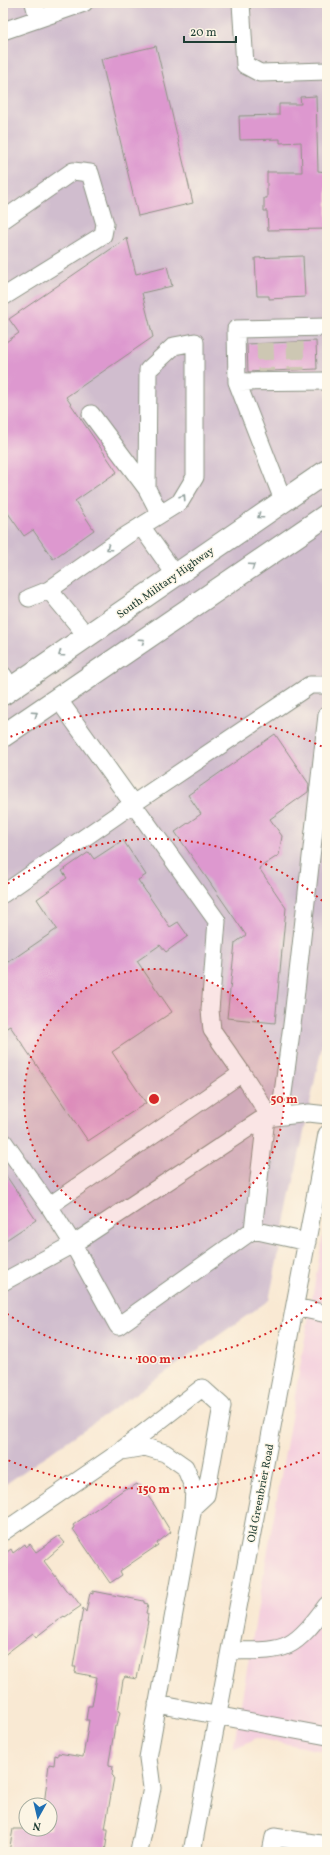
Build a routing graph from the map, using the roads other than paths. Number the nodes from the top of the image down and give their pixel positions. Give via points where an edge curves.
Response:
1 (84, 3) edge
2 (241, 3) edge
3 (36, 11) edge
4 (3, 31) edge
5 (327, 70) edge
6 (5, 214) edge
7 (3, 298) edge
8 (327, 327) edge
9 (327, 381) edge
10 (237, 382) junction
11 (91, 414) dead end
12 (327, 471) edge
13 (147, 489) junction
14 (283, 500) junction
15 (160, 514) junction
16 (327, 515) edge
17 (141, 526) junction
18 (327, 530) edge
19 (292, 539) junction
20 (175, 574) junction
21 (49, 590) junction
22 (29, 598) dead end
23 (87, 636) junction
24 (327, 685) edge
25 (6, 686) edge
26 (58, 699) junction
27 (327, 715) edge
28 (3, 736) edge
29 (133, 804) junction
30 (3, 894) edge
31 (242, 1073) junction
32 (327, 1115) edge
33 (273, 1117) junction
34 (327, 1134) edge
35 (3, 1141) edge
36 (49, 1206) junction
37 (253, 1230) junction
38 (307, 1242) junction
39 (73, 1244) junction
40 (3, 1282) edge
41 (295, 1307) junction
42 (327, 1314) edge
43 (121, 1451) junction
44 (193, 1507) junction
45 (3, 1532) edge
46 (327, 1605) edge
47 (230, 1651) junction
48 (157, 1704) junction
49 (218, 1715) junction
50 (327, 1736) edge
51 (139, 1852) edge
52 (192, 1852) edge
53 (272, 1852) edge
54 (318, 1852) edge

1 - 3 street
2 - 5 street via 245,65 260,73
3 - 4 street
6 - 7 street via 73,171 90,173 105,224 103,235
8 - 10 street via 295,335 264,336 236,329
9 - 10 street via 297,376 266,377
10 - 14 street
11 - 13 street
12 - 14 main road, South Military Highway
13 - 15 street
15 -> 13 street via 180,502 195,477 195,342 174,346 148,370
14 -> 20 main road, South Military Highway
15 - 17 street
16 - 19 main road
17 - 20 street
17 -> 21 street
18 - 19 main road via 310,537
26 -> 19 main road
20 - 23 main road, South Military Highway
21 - 22 street
21 - 23 street
23 -> 25 main road, South Military Highway
24 - 29 street via 310,685
28 -> 26 main road
26 - 29 street
27 - 33 street via 293,1017
29 - 30 street
29 - 31 street via 217,921 210,1010 212,1030
31 - 33 street
31 - 36 street
32 - 33 street via 309,1113
33 - 37 street
33 - 39 street via 259,1121
34 - 38 street, Old Greenbrier Road
35 - 36 street
36 - 39 street
37 - 38 street
37 - 39 street via 118,1326
38 - 41 street, Old Greenbrier Road
39 - 40 street
41 - 42 street
41 - 47 street, Old Greenbrier Road
43 - 44 street via 145,1446 165,1452 185,1467 194,1489
43 - 44 street via 202,1388 222,1406 206,1495
43 - 45 street
44 - 48 street
46 - 47 street via 311,1626 289,1645 271,1650
47 - 49 street, Old Greenbrier Road
48 - 49 street
48 - 51 street via 148,1758 152,1788
49 - 50 street
49 - 52 street, Old Greenbrier Road
53 - 54 street via 274,1837 320,1844

